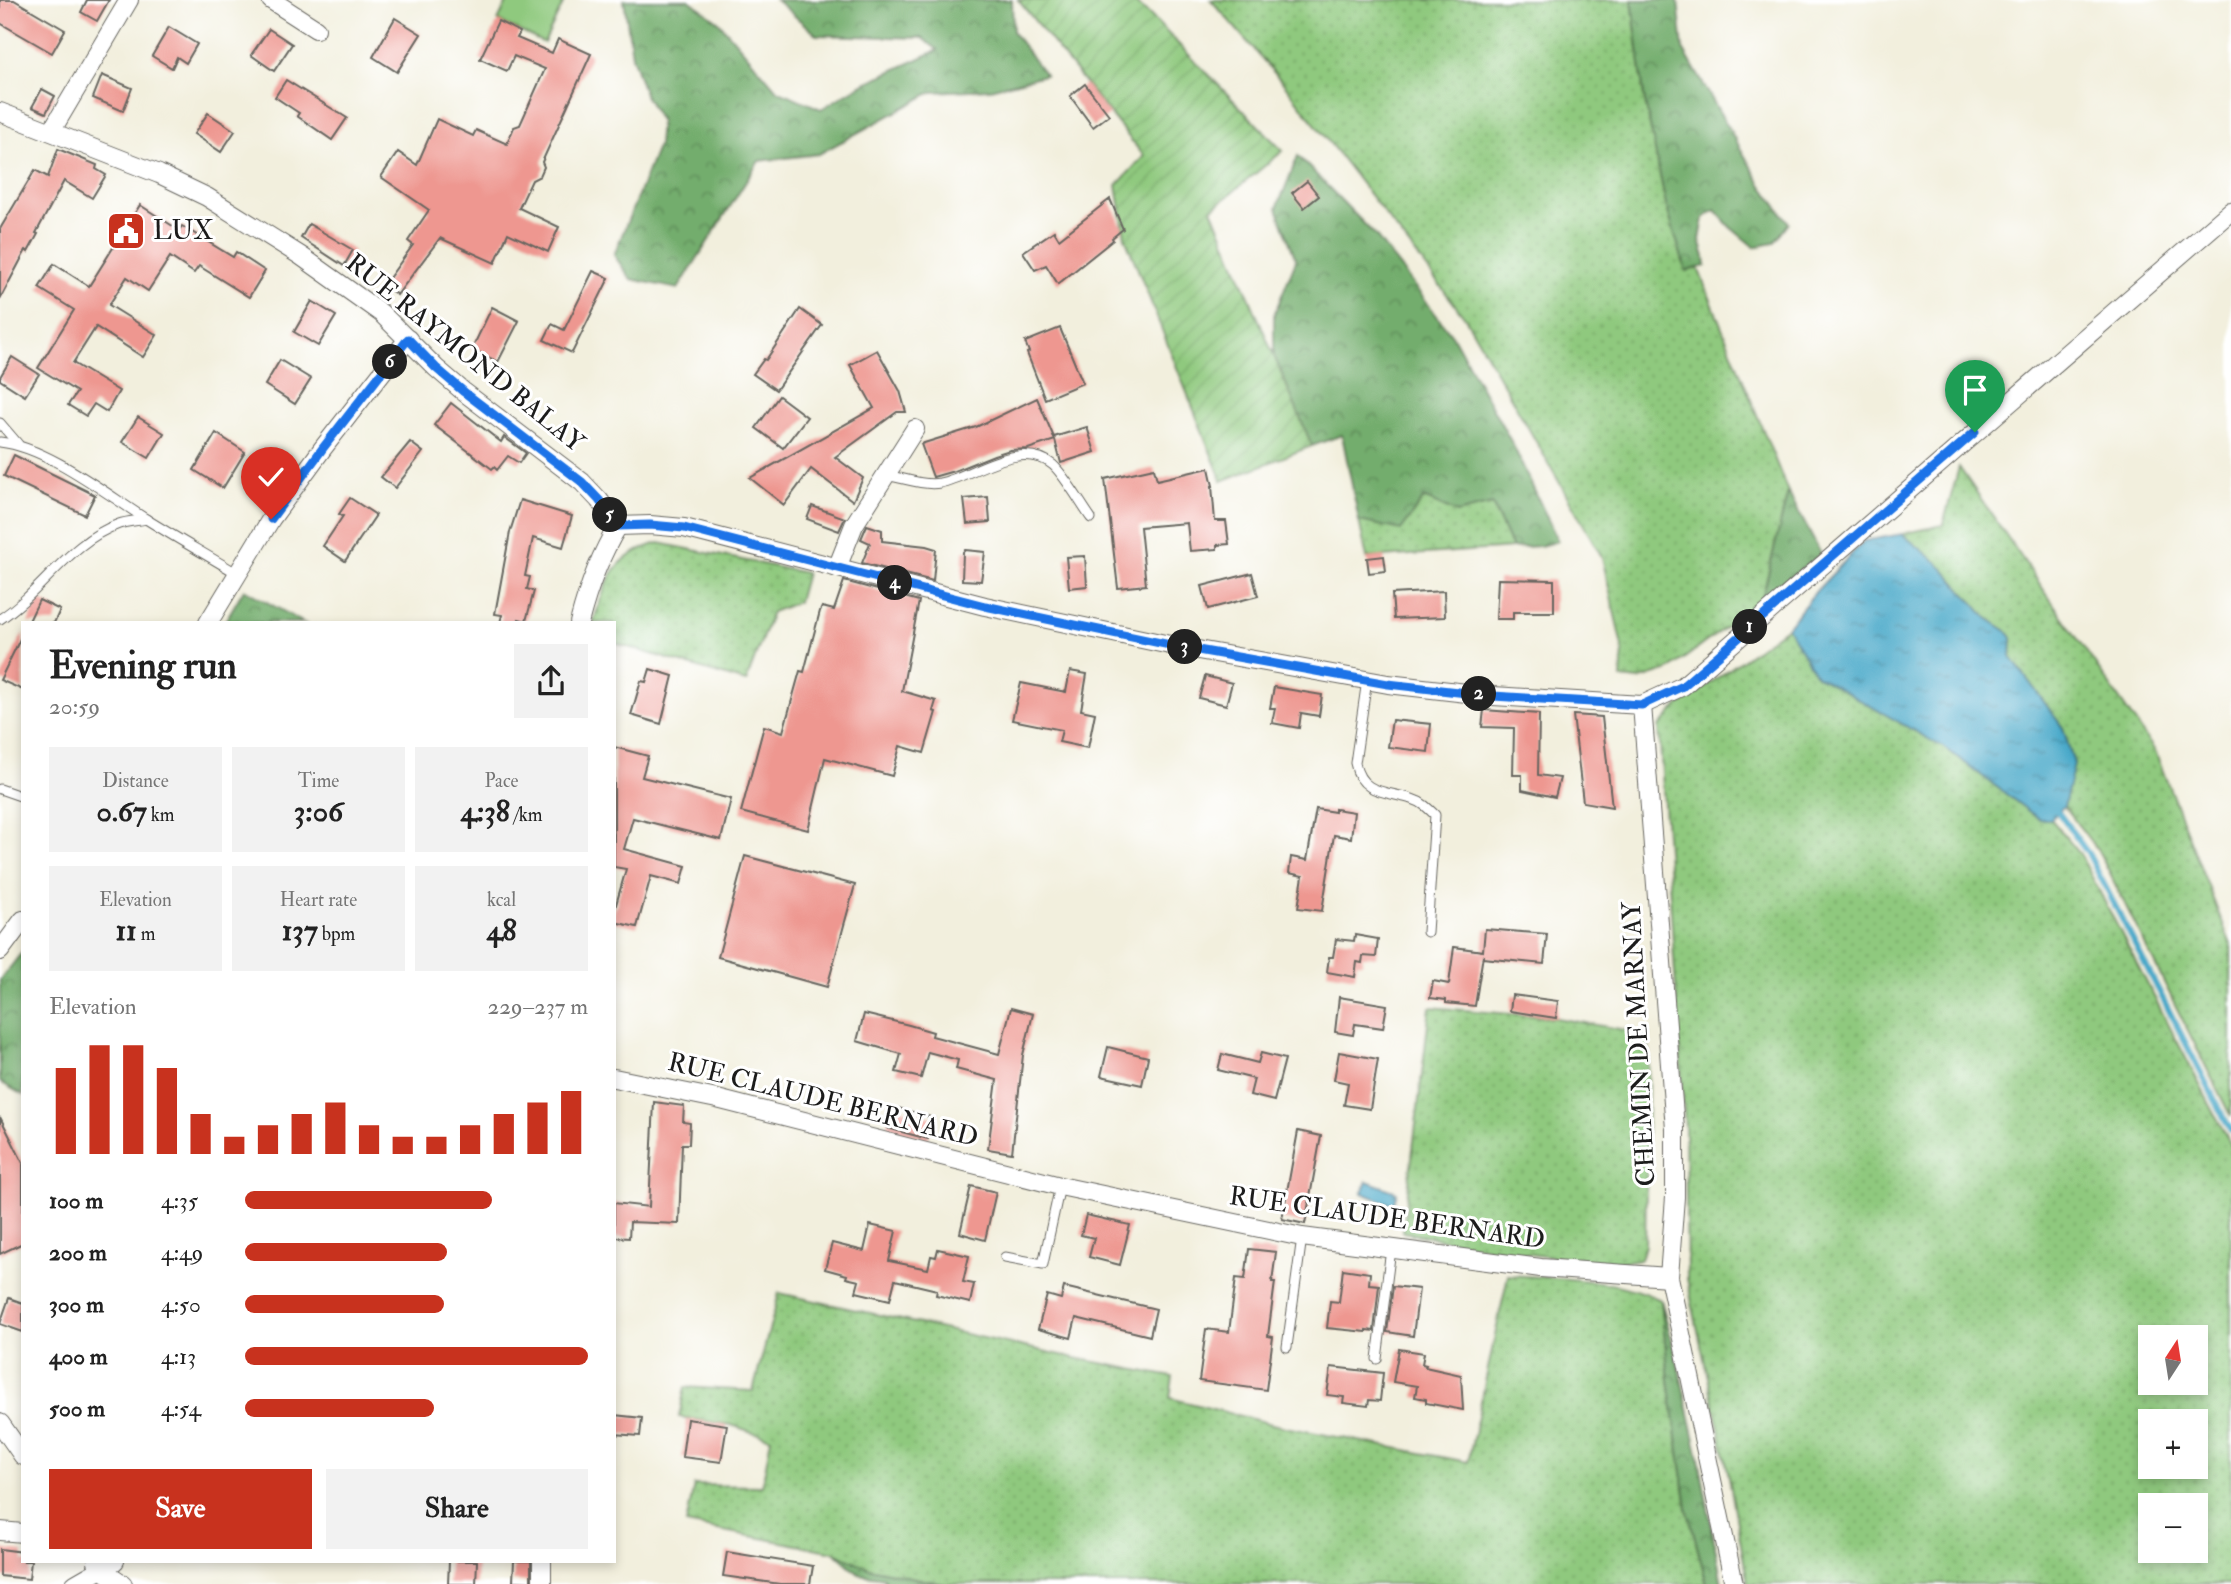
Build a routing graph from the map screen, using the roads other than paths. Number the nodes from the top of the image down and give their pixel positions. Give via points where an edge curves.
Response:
1 (129, 0) edge
2 (271, 0) edge
3 (316, 29) dead end
4 (0, 112) edge
5 (52, 130) junction
6 (2231, 211) edge
7 (408, 339) junction
8 (0, 423) edge
9 (915, 429) dead end
10 (0, 442) edge
11 (18, 444) junction
12 (885, 474) junction
13 (1091, 518) dead end
14 (146, 519) junction
15 (618, 526) junction
16 (837, 568) junction
17 (238, 574) junction
18 (0, 619) edge
19 (209, 621) edge
20 (580, 621) edge
21 (1367, 680) junction
22 (1642, 705) junction
23 (0, 789) edge
24 (21, 796) edge
25 (21, 923) edge
26 (1427, 932) dead end
27 (0, 951) edge
28 (616, 1078) edge
29 (1060, 1186) junction
30 (1302, 1237) junction
31 (1391, 1249) junction
32 (1006, 1256) dead end
33 (1669, 1277) junction
34 (1287, 1347) dead end
35 (1377, 1359) dead end
36 (0, 1423) edge
37 (21, 1453) edge
38 (0, 1531) edge
39 (21, 1533) edge
40 (542, 1563) edge
41 (104, 1564) edge
42 (75, 1584) edge
43 (123, 1584) edge
44 (542, 1584) edge
45 (1734, 1584) edge

1 - 5 street
2 - 3 street
4 - 5 street, RUE RAYMOND BALAY
5 - 7 street, RUE RAYMOND BALAY via 159,174 252,223 381,313
6 - 22 street via 1683,686
7 - 15 street, RUE RAYMOND BALAY via 464,392 582,482
7 - 17 street via 323,448
8 - 11 lane
9 - 12 street
10 - 11 lane
11 - 14 lane via 78,474
12 - 13 lane via 939,483 1017,456 1034,456 1052,465
12 - 16 street via 853,525
14 - 17 lane
14 - 18 lane via 119,524 82,547
15 - 16 street via 684,528
15 - 20 street via 595,571
16 - 21 street via 985,606
17 - 19 street
21 - 22 street via 1493,696
21 - 26 lane via 1357,773 1380,793 1414,799 1435,815
22 - 33 street, CHEMIN DE MARNAY via 1675,1129
23 - 24 lane
25 - 27 street
28 - 29 street, RUE CLAUDE BERNARD via 717,1099
29 - 30 street, RUE CLAUDE BERNARD
29 - 32 lane via 1043,1264
30 - 31 street, RUE CLAUDE BERNARD
30 - 34 lane
31 - 33 street, RUE CLAUDE BERNARD via 1541,1268
31 - 35 lane
33 - 45 street, CHEMIN DE MARNAY
36 - 37 street
38 - 39 street
40 - 44 street
41 - 42 street
41 - 43 street

